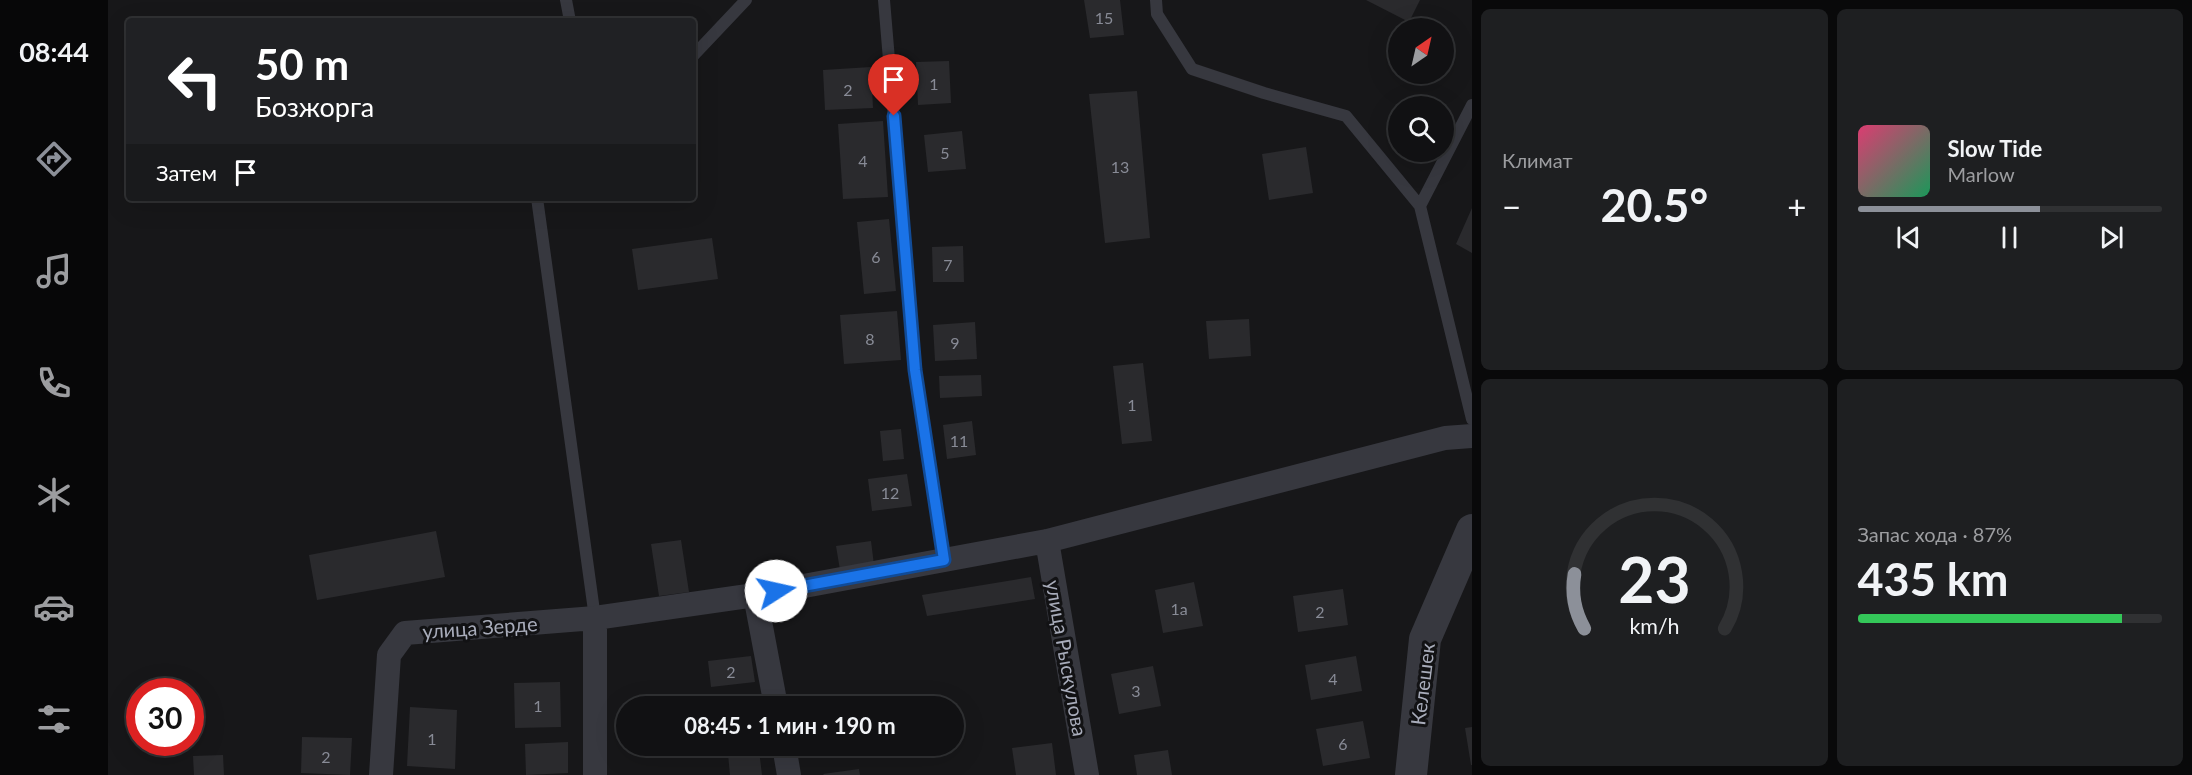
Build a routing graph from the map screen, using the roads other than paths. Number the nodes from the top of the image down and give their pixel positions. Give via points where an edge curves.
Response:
1 (566, 0) edge
2 (746, 0) edge
3 (884, 0) edge
4 (1156, 0) edge
5 (569, 18) edge
6 (696, 53) edge
7 (1472, 105) edge
8 (537, 201) edge
9 (1420, 206) junction
10 (1472, 419) edge
11 (1472, 436) edge
12 (1472, 530) edge
13 (1047, 541) junction
14 (944, 560) junction
15 (755, 595) junction
16 (595, 618) junction
17 (774, 696) edge
18 (786, 756) edge
19 (381, 775) edge
20 (595, 775) edge
21 (789, 775) edge
22 (1087, 775) edge
23 (1412, 775) edge

1 - 5 lane
2 - 6 lane
3 - 14 lane via 915,370
4 - 9 lane via 1157,14 1192,69 1346,116
7 - 9 lane
8 - 16 lane
9 - 10 lane
11 - 13 street, улица Зерде via 1445,438
12 - 23 street, Келешек via 1425,639
13 - 14 street, улица Зерде
13 - 22 street, улица Рыскулова
14 - 15 street, улица Зерде
15 - 16 street, улица Зерде
15 - 17 street
16 - 19 street, улица Зерде via 405,633 389,655
16 - 20 street
18 - 21 street

